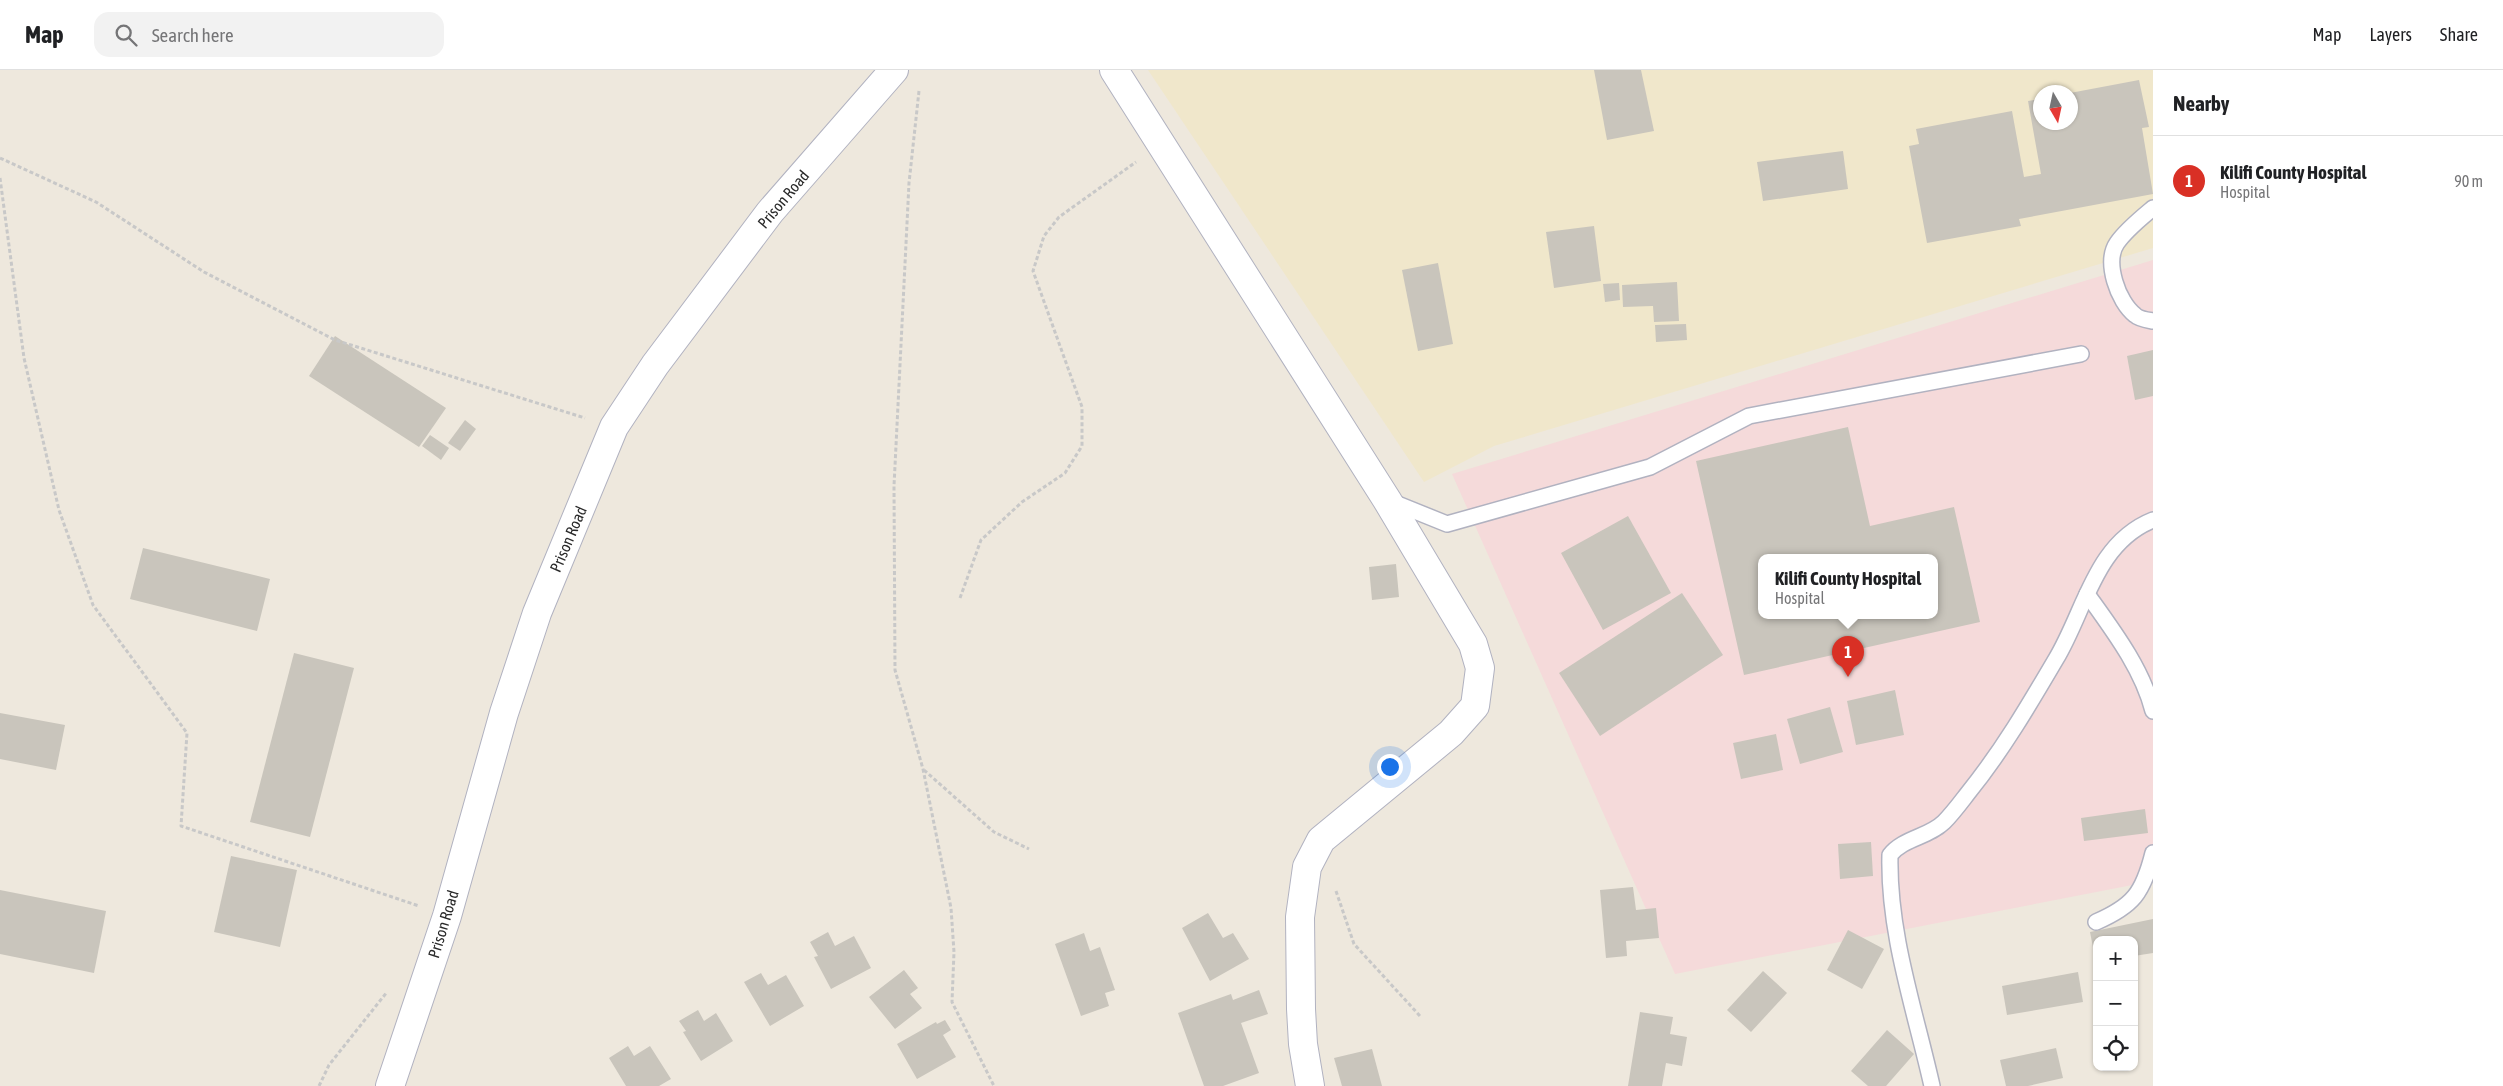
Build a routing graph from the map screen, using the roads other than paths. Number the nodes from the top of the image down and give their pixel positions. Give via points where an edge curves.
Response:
1 (894, 70) edge
2 (1114, 70) edge
3 (2153, 208) edge
4 (2153, 321) edge
5 (2081, 354) dead end
6 (1387, 500) junction
7 (2153, 520) edge
8 (2087, 594) junction
9 (2153, 711) edge
10 (2153, 854) edge
11 (2096, 922) dead end
12 (390, 1086) edge
13 (1310, 1086) edge
14 (1932, 1086) edge

1 - 12 street, Prison Road via 770,212 655,365 614,427 537,613 504,713 447,916
2 - 6 street
3 - 4 lane via 2116,244 2113,260 2114,277 2126,306 2136,316
5 - 6 lane via 1749,416 1650,467 1447,524
6 - 13 street via 1473,644 1480,668 1474,706 1451,733 1322,840 1307,867 1300,917 1301,1009
7 - 8 lane via 2129,533 2111,550
8 - 9 lane via 2119,640 2150,698
8 - 14 lane via 2065,644 1993,762 1945,821 1929,834 1902,844 1890,855 1889,885 1894,928
10 - 11 lane via 2144,887 2133,901

